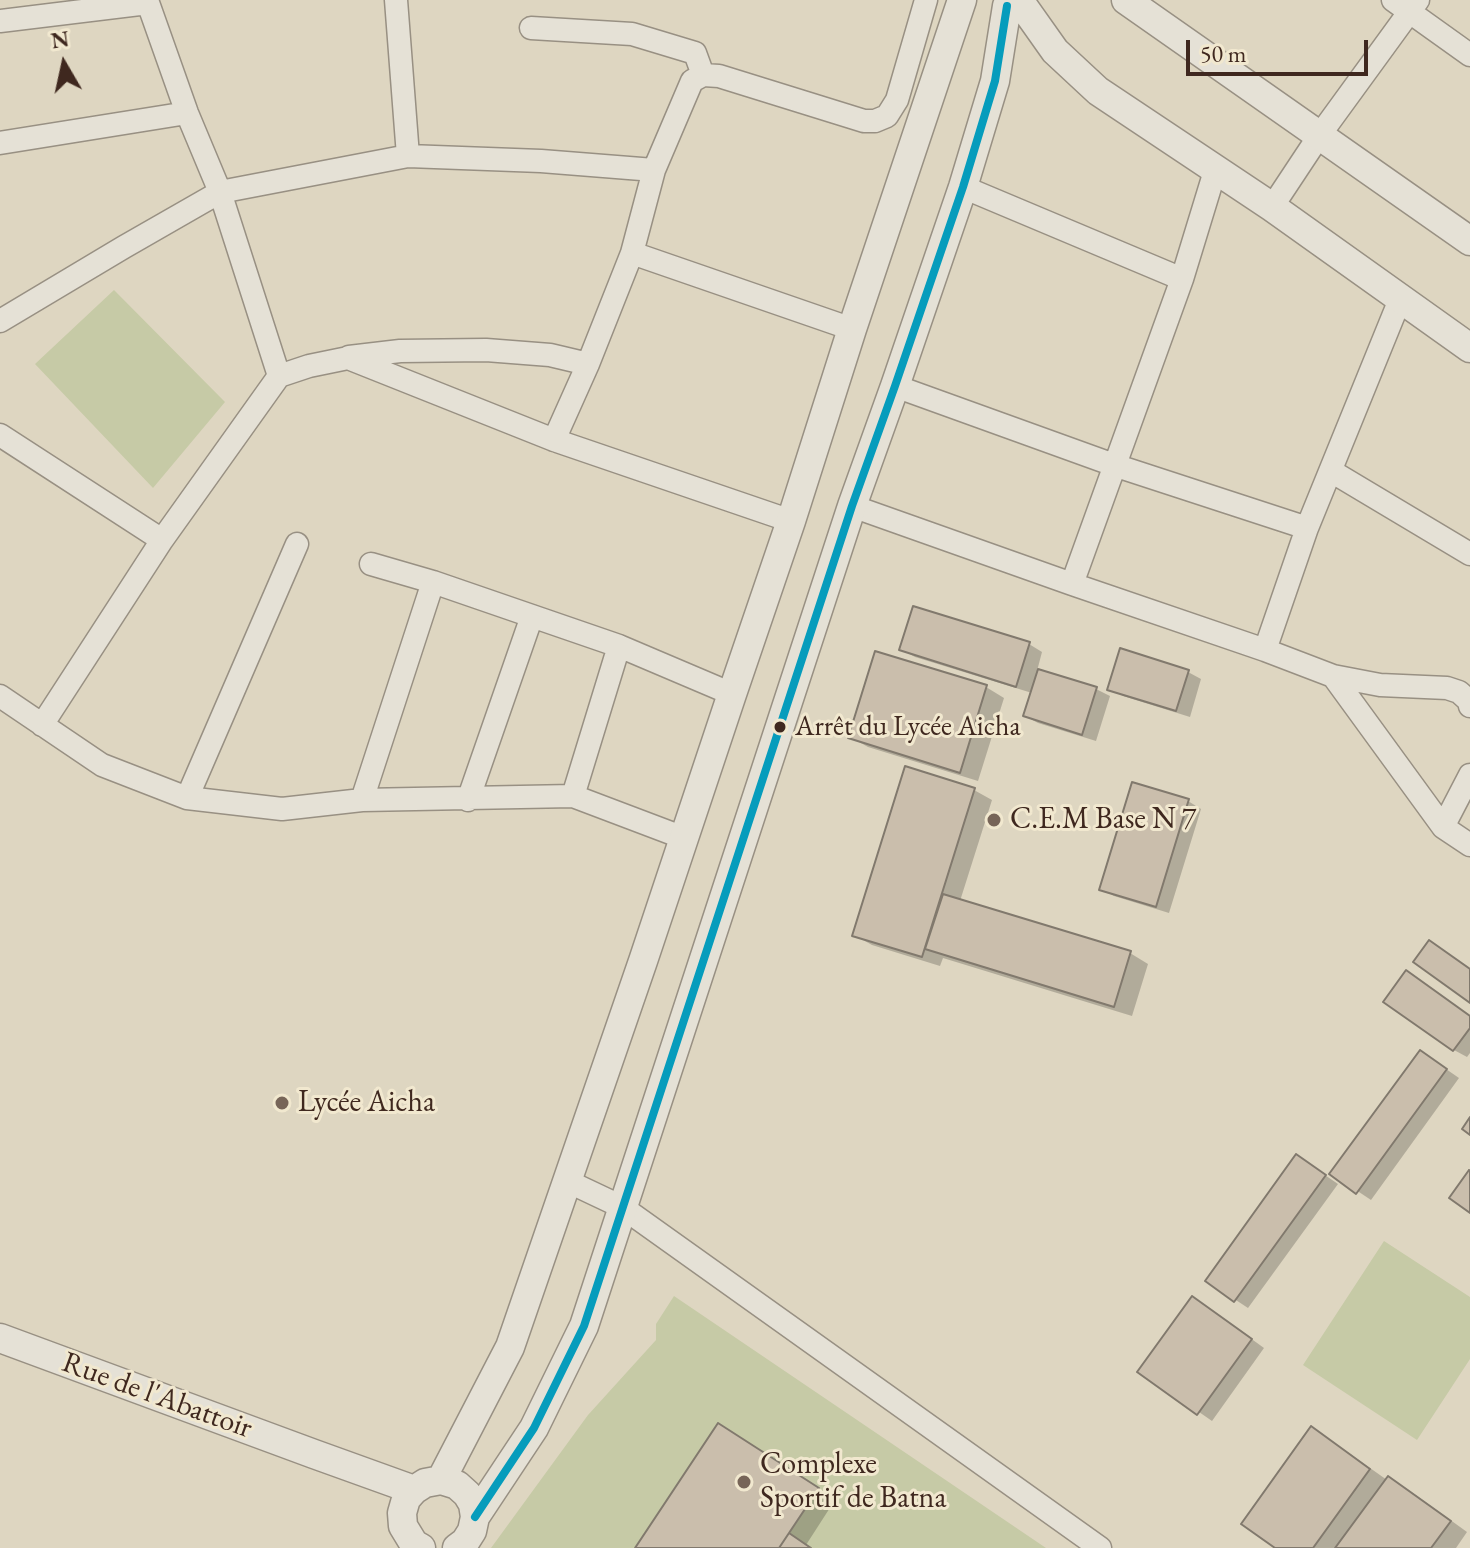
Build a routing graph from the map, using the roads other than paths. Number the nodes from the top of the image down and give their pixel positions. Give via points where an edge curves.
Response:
1 (396, 0) edge
2 (926, 0) edge
3 (962, 0) edge
4 (1126, 0) edge
5 (148, 2) edge
6 (1009, 2) edge
7 (1407, 4) edge
8 (0, 21) edge
9 (531, 28) dead end
10 (1470, 55) edge
11 (703, 75) junction
12 (187, 113) junction
13 (1319, 136) junction
14 (0, 143) edge
15 (408, 156) junction
16 (654, 170) junction
17 (1215, 171) junction
18 (963, 187) junction
19 (220, 192) junction
20 (1272, 207) junction
21 (1470, 241) edge
22 (632, 253) junction
23 (1182, 279) junction
24 (1401, 297) junction
25 (0, 321) edge
26 (852, 329) junction
27 (1470, 348) edge
28 (348, 358) junction
29 (588, 364) junction
30 (279, 376) junction
31 (895, 386) junction
32 (0, 435) edge
33 (554, 440) junction
34 (1114, 465) junction
35 (1331, 471) junction
36 (852, 506) junction
37 (791, 521) junction
38 (1307, 528) junction
39 (162, 540) junction
40 (297, 544) dead end
41 (1470, 554) edge
42 (371, 564) dead end
43 (433, 582) junction
44 (1072, 584) junction
45 (532, 616) junction
46 (619, 646) junction
47 (1265, 650) junction
48 (1333, 676) junction
49 (732, 694) junction
50 (0, 696) edge
51 (1470, 706) edge
52 (42, 725) junction
53 (1470, 775) edge
54 (573, 796) junction
55 (187, 798) junction
56 (362, 800) junction
57 (468, 800) junction
58 (1443, 827) junction
59 (684, 838) junction
60 (1470, 845) edge
61 (567, 1181) junction
62 (622, 1207) junction
63 (0, 1338) edge
64 (441, 1480) junction
65 (414, 1490) junction
66 (475, 1517) junction
67 (395, 1537) edge
68 (421, 1548) edge
69 (457, 1548) edge
70 (1100, 1548) edge

1 - 15 street
2 - 11 street via 897,100 887,116 875,121
3 - 26 street
4 - 13 street
5 - 8 street
5 - 12 street
6 - 17 street via 1098,91
6 - 18 street via 995,81
7 - 10 street
7 - 13 street
9 - 11 street via 632,34 695,53
11 - 16 street via 692,81
12 - 14 street
12 - 19 street
13 - 20 street
13 - 21 street
15 - 16 street
15 - 19 street
16 - 22 street
17 - 20 street
17 - 23 street
18 - 23 street
18 - 31 street
19 - 25 street
19 - 30 street
20 - 24 street
22 - 26 street
22 - 29 street
23 - 34 street
24 - 27 street
24 - 35 street
26 - 37 street
28 - 29 street via 486,350
28 - 30 street
28 - 33 street
29 - 33 street
30 - 39 street
31 - 34 street
31 - 36 street
32 - 39 street
33 - 37 street
34 - 38 street
34 - 44 street
35 - 38 street
35 - 41 street
36 - 44 street
36 - 62 street
37 - 49 street
38 - 47 street
39 - 52 street
40 - 55 street
42 - 43 street
43 - 45 street
43 - 56 street
44 - 47 street
45 - 46 street
45 - 57 street
46 - 49 street
46 - 54 street
47 - 48 street
48 - 51 street via 1380,685 1447,688 1459,692
48 - 58 street
49 - 59 street
50 - 52 street
52 - 55 street via 102,765
53 - 58 street
54 - 57 street
54 - 59 street
55 - 56 street via 282,809
56 - 57 street
58 - 60 street
59 - 61 street
61 - 62 street
61 - 64 street via 510,1347
62 - 66 street via 584,1326 534,1428
62 - 70 street
63 - 65 street, Rue de l'Abattoir
64 - 65 street
64 - 66 street via 467,1494
65 - 67 street via 406,1499
66 - 69 street via 472,1531
67 - 68 street via 406,1534

